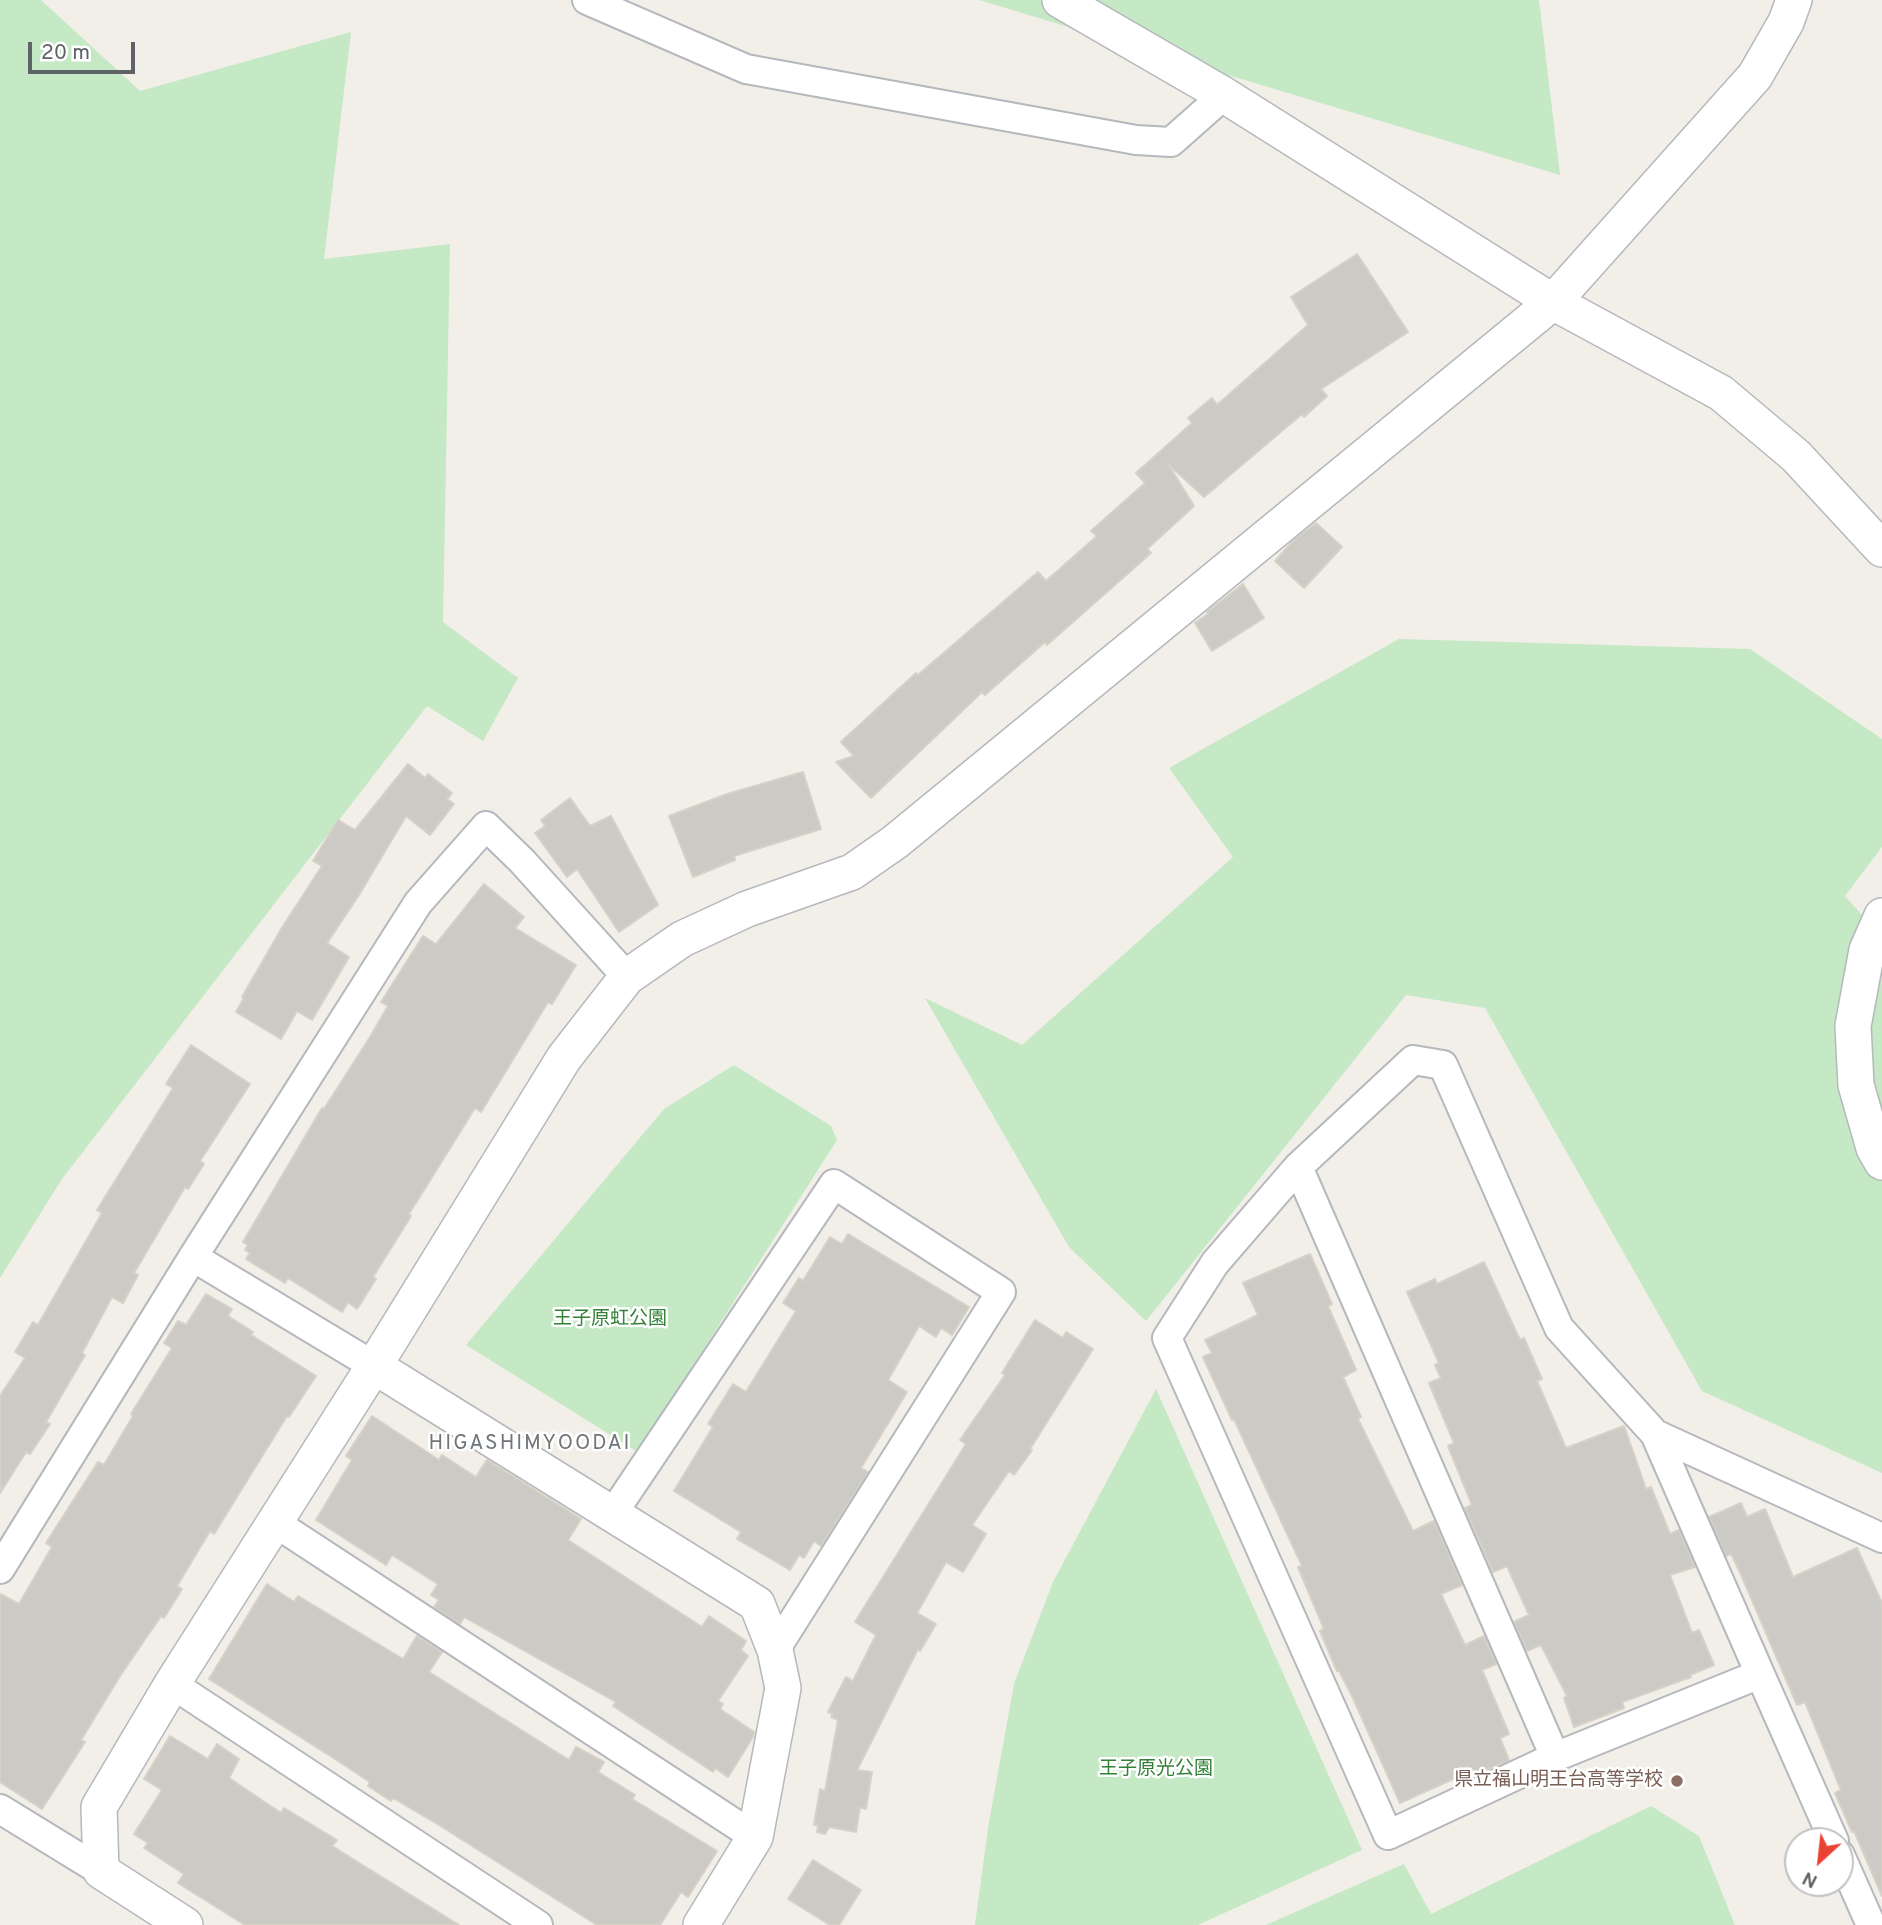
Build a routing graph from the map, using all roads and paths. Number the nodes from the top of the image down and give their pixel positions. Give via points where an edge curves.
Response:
1 (587, 0) edge
2 (1060, 0) edge
3 (1794, 0) edge
4 (1224, 95) junction
5 (1553, 302) junction
6 (1882, 549) edge
7 (1882, 916) edge
8 (627, 976) junction
9 (1882, 1163) edge
10 (1297, 1167) junction
11 (193, 1257) junction
12 (374, 1366) junction
13 (1654, 1434) junction
14 (613, 1513) junction
15 (274, 1522) junction
16 (1882, 1538) edge
17 (0, 1569) edge
18 (775, 1650) junction
19 (1760, 1674) junction
20 (172, 1684) junction
21 (1555, 1757) junction
22 (0, 1809) edge
23 (1828, 1827) edge
24 (755, 1837) junction
25 (101, 1871) junction
26 (1854, 1887) edge
27 (186, 1925) edge
28 (538, 1925) edge
29 (701, 1925) edge
30 (1871, 1925) edge

1 - 4 street via 746,69 1136,140 1171,142
2 - 4 street
3 - 5 street via 1755,76
4 - 5 street
5 - 6 street via 1721,393 1796,456
5 - 8 street via 895,842 852,872 747,909 682,939
7 - 9 street via 1867,950 1853,1026 1856,1085
8 - 11 street via 486,826 418,903
8 - 12 street via 564,1058
10 - 13 street via 1413,1060 1443,1065 1559,1328
10 - 21 street
10 - 21 street via 1215,1263 1167,1338 1388,1835
11 - 12 street
11 - 17 street
12 - 14 street
12 - 15 street
13 - 16 street
13 - 19 street
14 - 18 street via 757,1604
14 - 18 street via 834,1184 1001,1292
15 - 20 street
15 - 24 street
18 - 24 street via 783,1688
19 - 21 street
19 - 23 street
20 - 25 street via 99,1807
20 - 28 street
22 - 25 street
24 - 29 street
25 - 27 street
26 - 30 street

